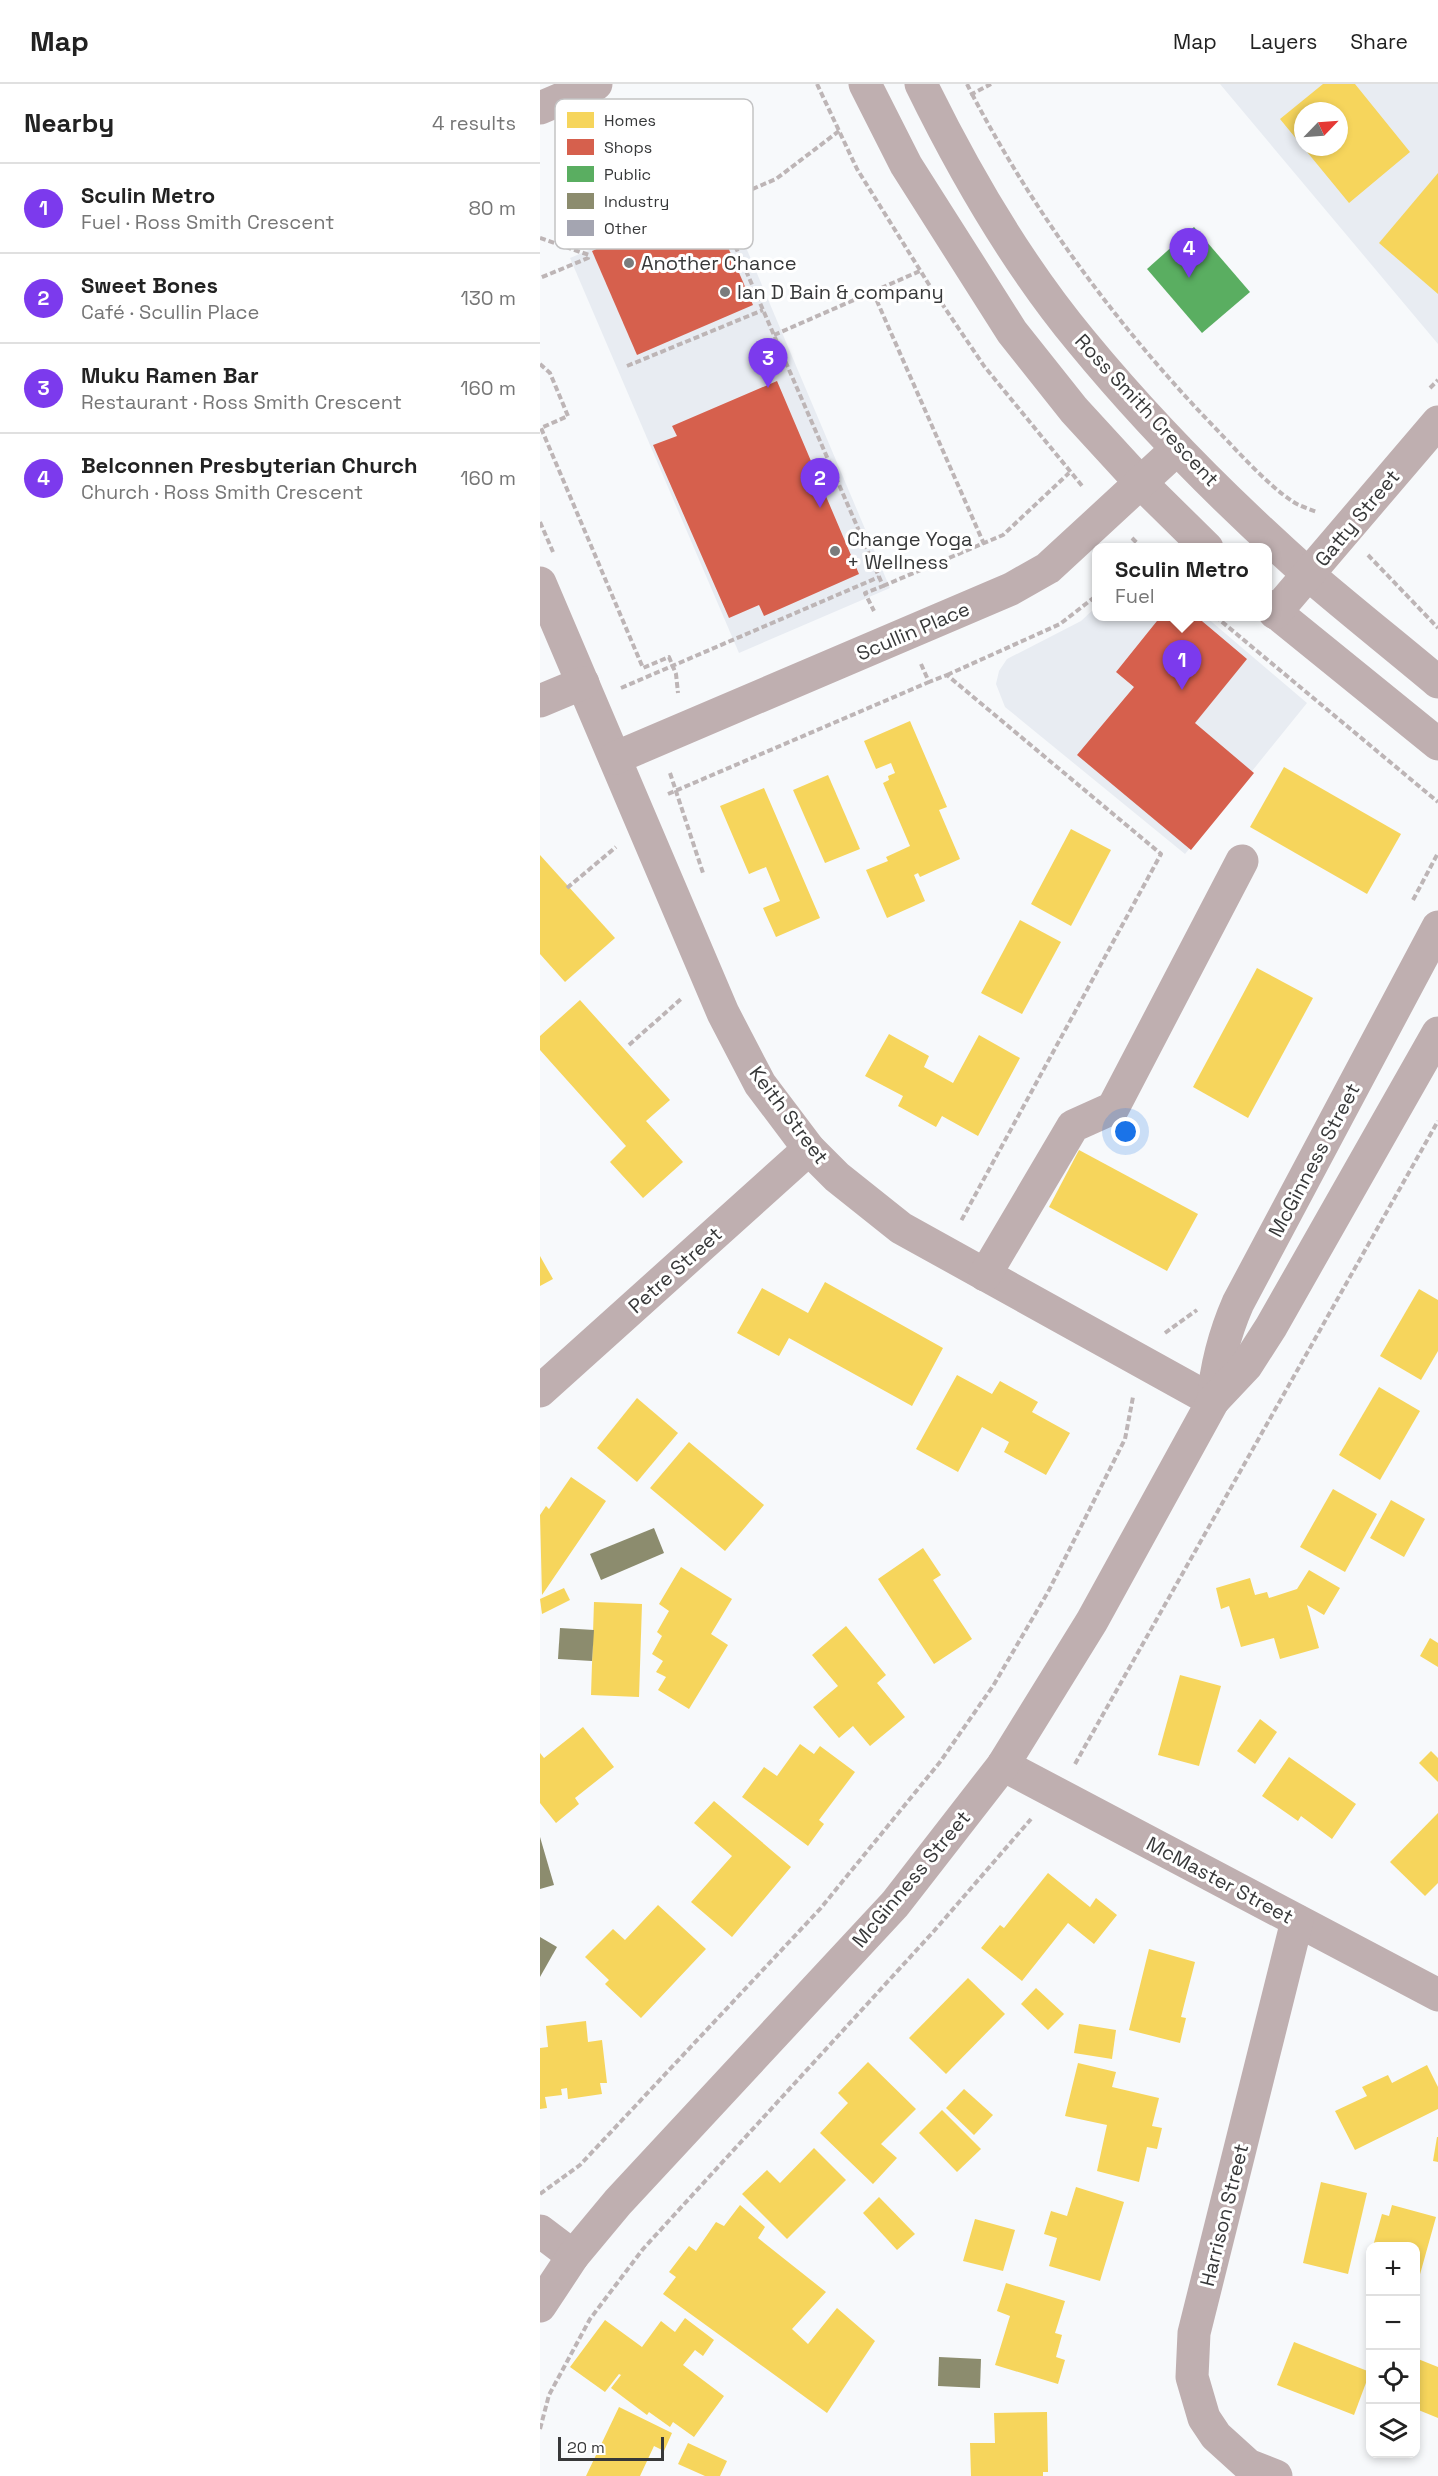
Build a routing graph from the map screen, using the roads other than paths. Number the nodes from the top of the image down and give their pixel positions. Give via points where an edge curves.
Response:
1 (597, 84) edge
2 (865, 84) edge
3 (921, 84) edge
4 (561, 99) edge
5 (555, 102) edge
6 (540, 108) edge
7 (1431, 410) edge
8 (1177, 449) junction
9 (1141, 483) junction
10 (1202, 543) edge
11 (1309, 574) junction
12 (540, 582) edge
13 (1272, 608) edge
14 (1272, 610) edge
15 (1438, 682) edge
16 (597, 688) junction
17 (540, 701) edge
18 (1438, 744) edge
19 (615, 758) junction
20 (1242, 861) dead end
21 (1438, 927) edge
22 (1438, 1032) edge
23 (809, 1149) junction
24 (985, 1275) junction
25 (540, 1391) edge
26 (1213, 1401) junction
27 (1003, 1765) junction
28 (1297, 1921) junction
29 (1438, 1995) edge
30 (540, 2231) edge
31 (573, 2256) junction
32 (540, 2306) edge
33 (1276, 2476) edge

1 - 4 street
2 - 9 street via 906,165 1012,332 1074,410
3 - 8 street, Ross Smith Crescent via 949,141 1023,264 1081,341
5 - 6 street
7 - 11 street, Gatty Street via 1346,531
8 - 9 street, Scullin Place
8 - 11 street, Ross Smith Crescent
9 - 10 street
9 - 19 street, Scullin Place via 1048,568 1011,589
11 - 13 street, Gatty Street
11 - 15 street, Ross Smith Crescent
12 - 16 street, Keith Street
14 - 18 street
16 - 17 street
16 - 19 street, Keith Street
19 - 23 street, Keith Street via 723,1013 760,1084
20 - 24 street via 1113,1108 1073,1126
21 - 26 street, McGinness Street via 1238,1303 1227,1327
22 - 26 street, McGinness Street via 1270,1327 1246,1366
23 - 24 street, Keith Street via 837,1177 901,1228
23 - 25 street, Petre Street
24 - 26 street, Keith Street
26 - 27 street, McGinness Street via 1092,1621
27 - 28 street, McMaster Street
27 - 31 street, McGinness Street via 895,1904 618,2202
28 - 29 street, McMaster Street
28 - 33 street, Harrison Street via 1194,2333 1192,2377 1204,2418 1216,2436 1248,2465
30 - 31 street
31 - 32 street, McGinness Street

